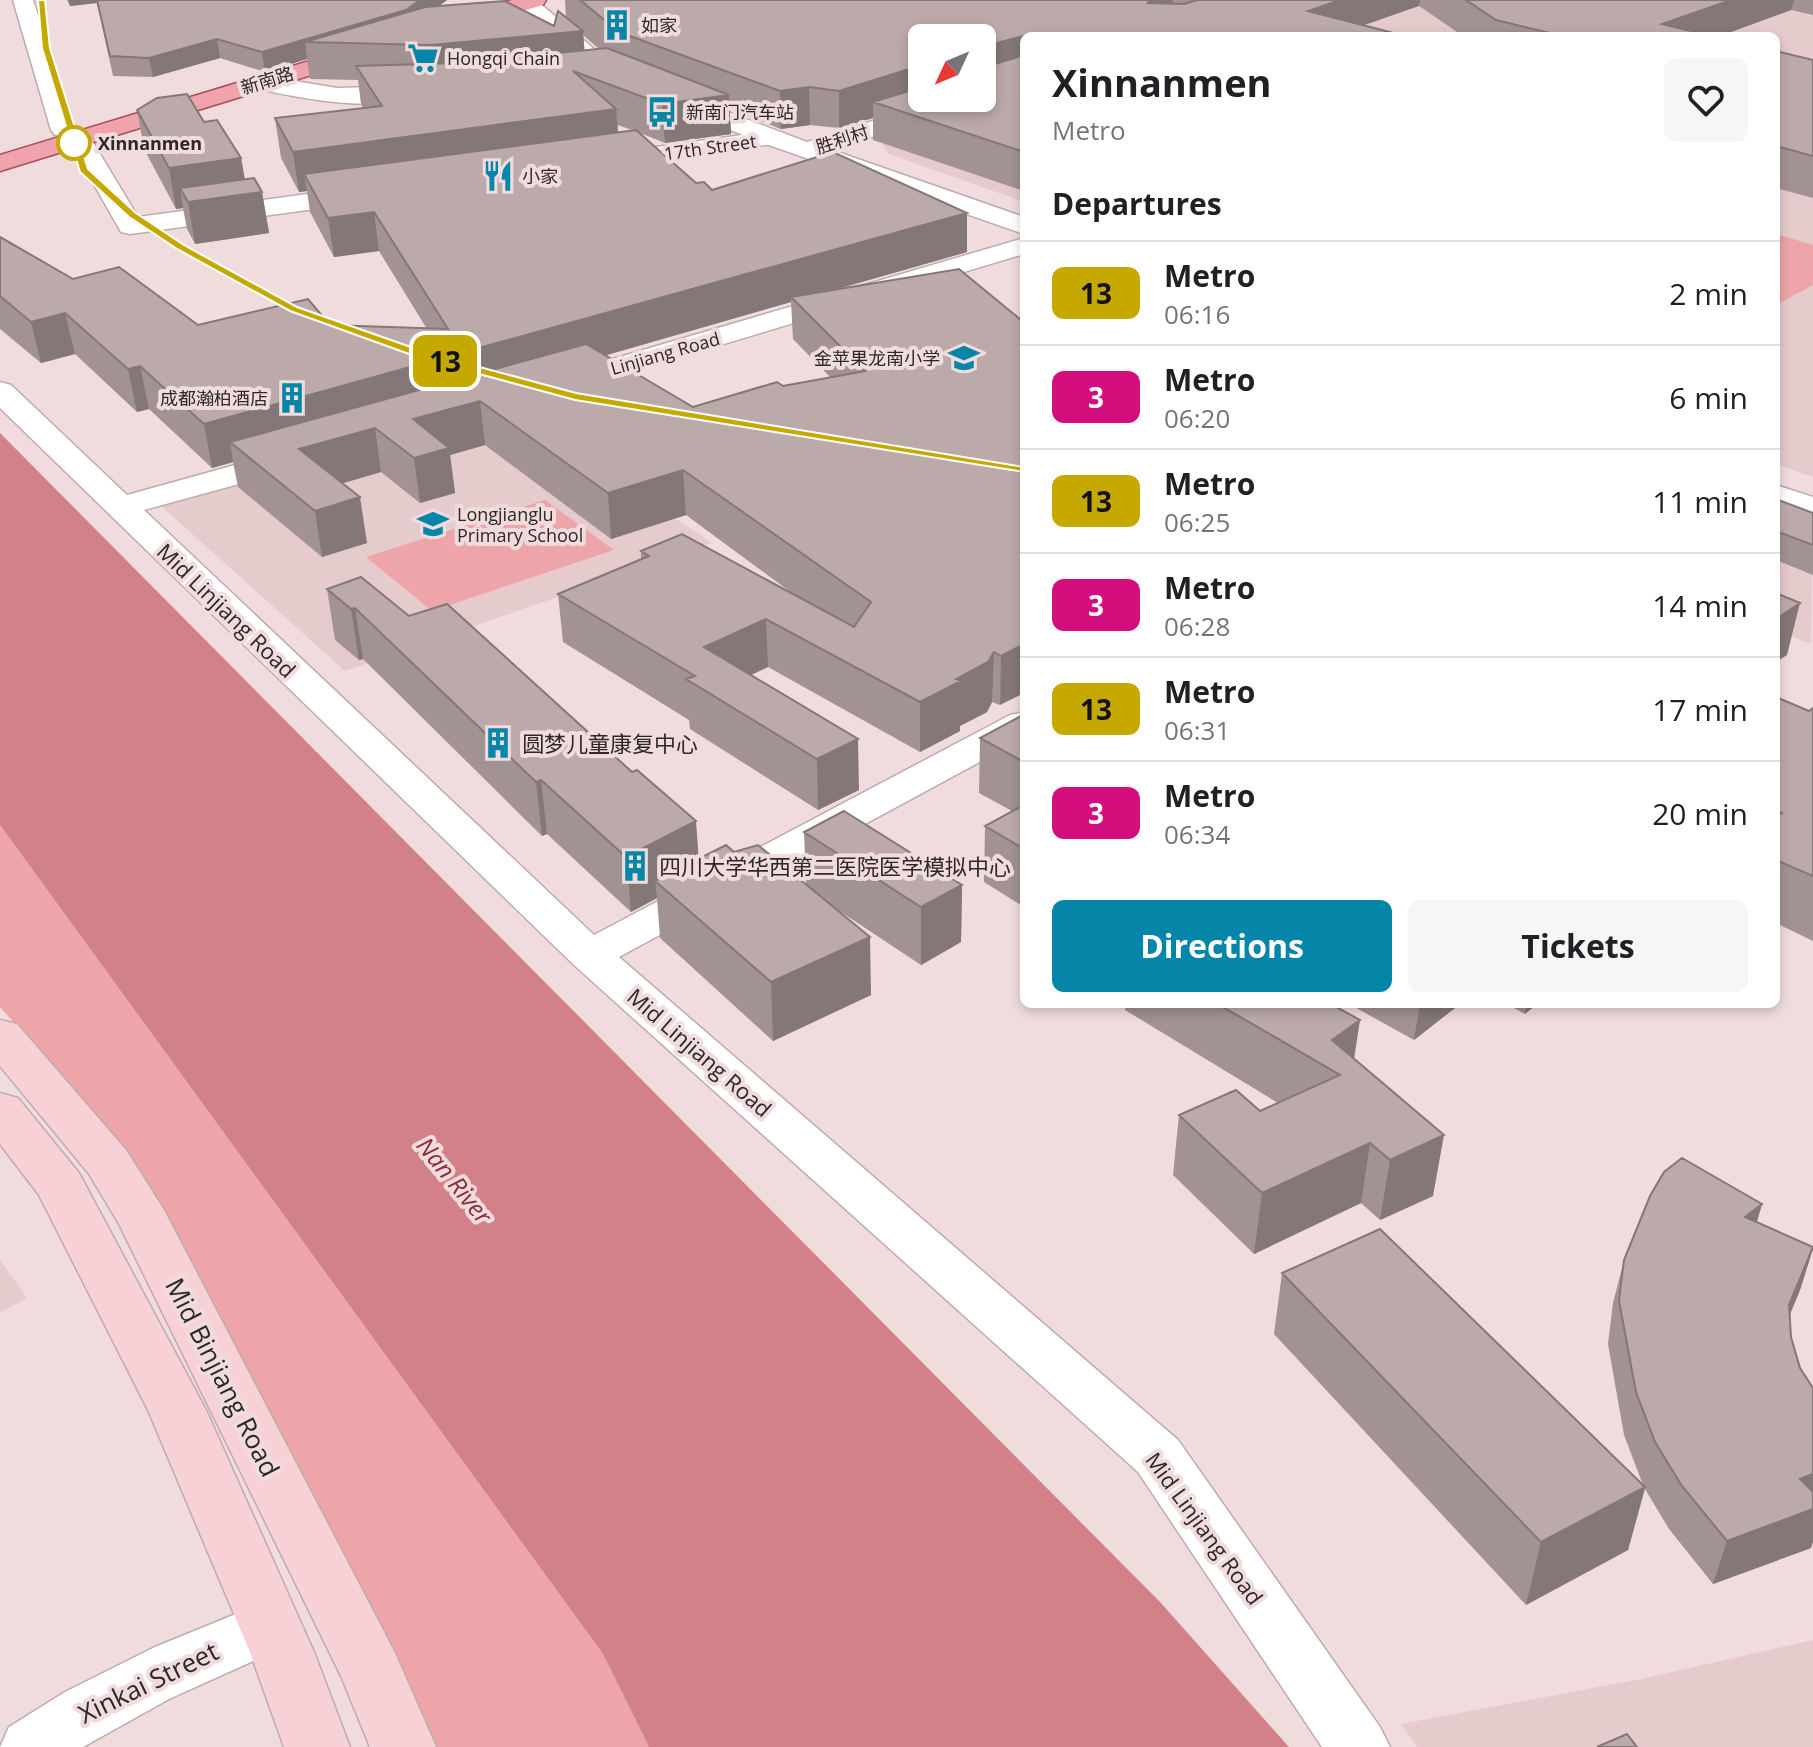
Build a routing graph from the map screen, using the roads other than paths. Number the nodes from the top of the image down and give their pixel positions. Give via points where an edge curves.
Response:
1 (23, 0) edge
2 (487, 0) edge
3 (528, 1) edge
4 (583, 78) edge
5 (620, 78) joint
6 (259, 82) junction
7 (435, 92) edge
8 (656, 92) edge
9 (924, 112) edge
10 (71, 134) junction
11 (772, 138) junction
12 (0, 148) edge
13 (807, 150) junction
14 (0, 163) edge
15 (584, 164) edge
16 (396, 189) edge
17 (1020, 225) edge
18 (1020, 247) edge
19 (548, 387) edge
20 (0, 391) edge
21 (318, 452) edge
22 (1780, 497) edge
23 (120, 507) junction
24 (1813, 509) edge
25 (1020, 725) edge
26 (590, 955) junction
27 (0, 1035) edge
28 (0, 1110) edge
29 (270, 1626) junction
30 (31, 1747) edge
31 (317, 1747) edge
32 (403, 1747) edge
33 (1358, 1747) edge

1 - 10 street
2 - 3 main road via 432,24
3 - 5 street
4 - 5 street
6 - 7 street via 367,98
6 - 10 main road, 新南路
6 - 10 main road, 新南路 via 387,37
8 - 11 street
9 - 13 street, 胜利村
10 - 12 main road, 新南路
10 - 14 main road, 新南路
10 - 16 street via 130,226
11 - 13 street
11 - 15 street, 17th Street
13 - 17 street
18 - 19 street, Linjiang Road
20 - 23 street, Mid Linjiang Road
21 - 23 street
22 - 24 street
23 - 26 street, Mid Linjiang Road
25 - 26 street
26 - 33 street, Mid Linjiang Road via 1158,1456
27 - 32 main road, Mid Binjiang Road via 108,1162 145,1223 372,1673
28 - 29 main road via 61,1186 89,1236 177,1410
29 - 30 street, Xinkai Street via 88,1710
29 - 31 main road

